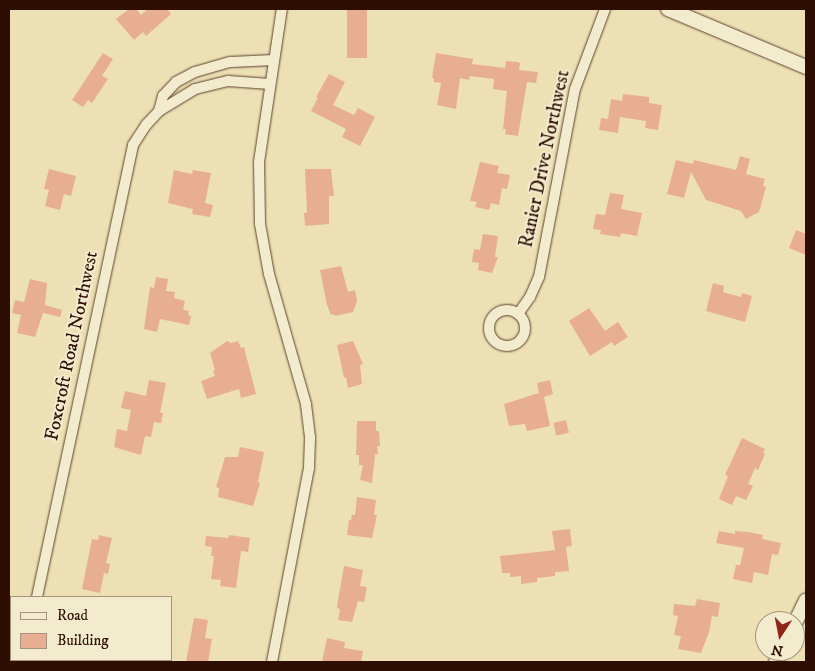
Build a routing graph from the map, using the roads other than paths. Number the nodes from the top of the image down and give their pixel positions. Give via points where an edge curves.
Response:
1 (282, 9) edge
2 (605, 9) edge
3 (668, 9) edge
4 (274, 60) junction
5 (806, 67) edge
6 (270, 84) junction
7 (159, 111) junction
8 (518, 314) dead end
9 (37, 596) edge
10 (272, 662) edge

1 - 4 street
2 - 8 street, Ranier Drive Northwest via 575,89 539,277
3 - 5 main road
4 - 6 street
4 - 7 street, Foxcroft Road Northwest via 231,62 195,72 176,82 163,96
6 - 7 street, Foxcroft Road Northwest via 228,81 211,84 195,89
6 - 10 street via 259,162 260,224 269,274 306,404 310,437 309,468
7 - 9 street, Foxcroft Road Northwest via 133,145

